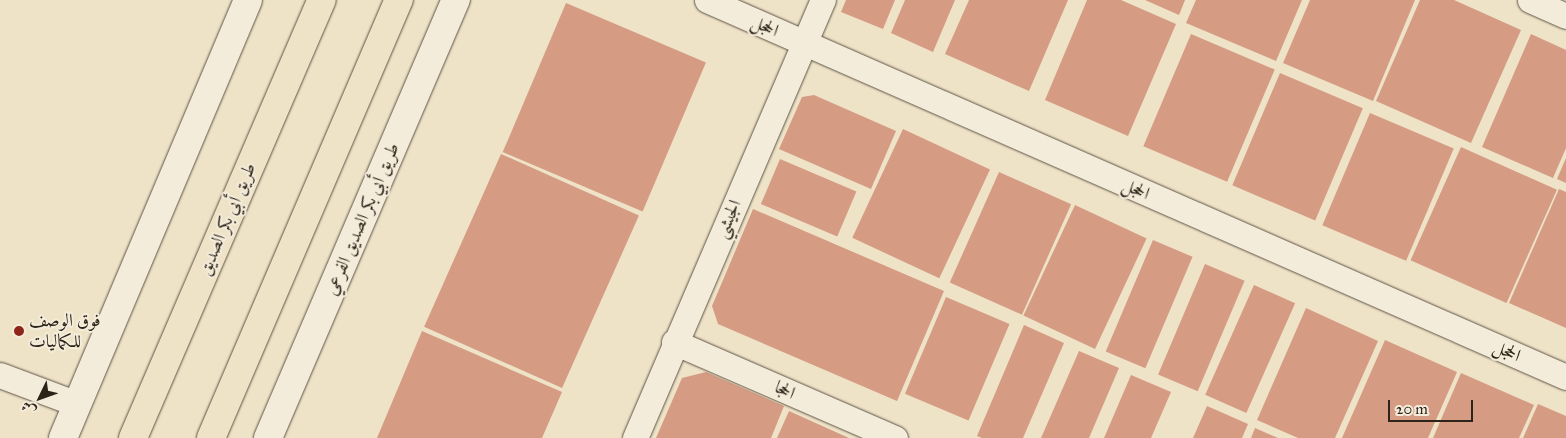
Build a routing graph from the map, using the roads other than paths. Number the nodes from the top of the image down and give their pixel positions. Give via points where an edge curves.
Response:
1 (248, 0) edge
2 (322, 0) edge
3 (399, 0) edge
4 (456, 0) edge
5 (707, 0) edge
6 (822, 0) edge
7 (1530, 0) edge
8 (1566, 16) edge
9 (804, 44) junction
10 (674, 342) junction
11 (0, 375) edge
12 (1566, 377) edge
13 (77, 404) junction
14 (63, 438) edge
15 (133, 438) edge
16 (211, 438) edge
17 (268, 438) edge
18 (635, 438) edge
19 (895, 438) edge

1 - 13 street
2 - 15 main road, طريق أبي بكر الصديق
3 - 16 main road
4 - 17 street, طريق أبي بكر الصديق الفرعي
5 - 9 street, الحجل
6 - 9 street, الجيشي
7 - 8 street
9 - 10 street, الجيشي
9 - 12 street, الحجل
10 - 18 street, الجيشي
10 - 19 street, الحجا
11 - 13 street
13 - 14 street

